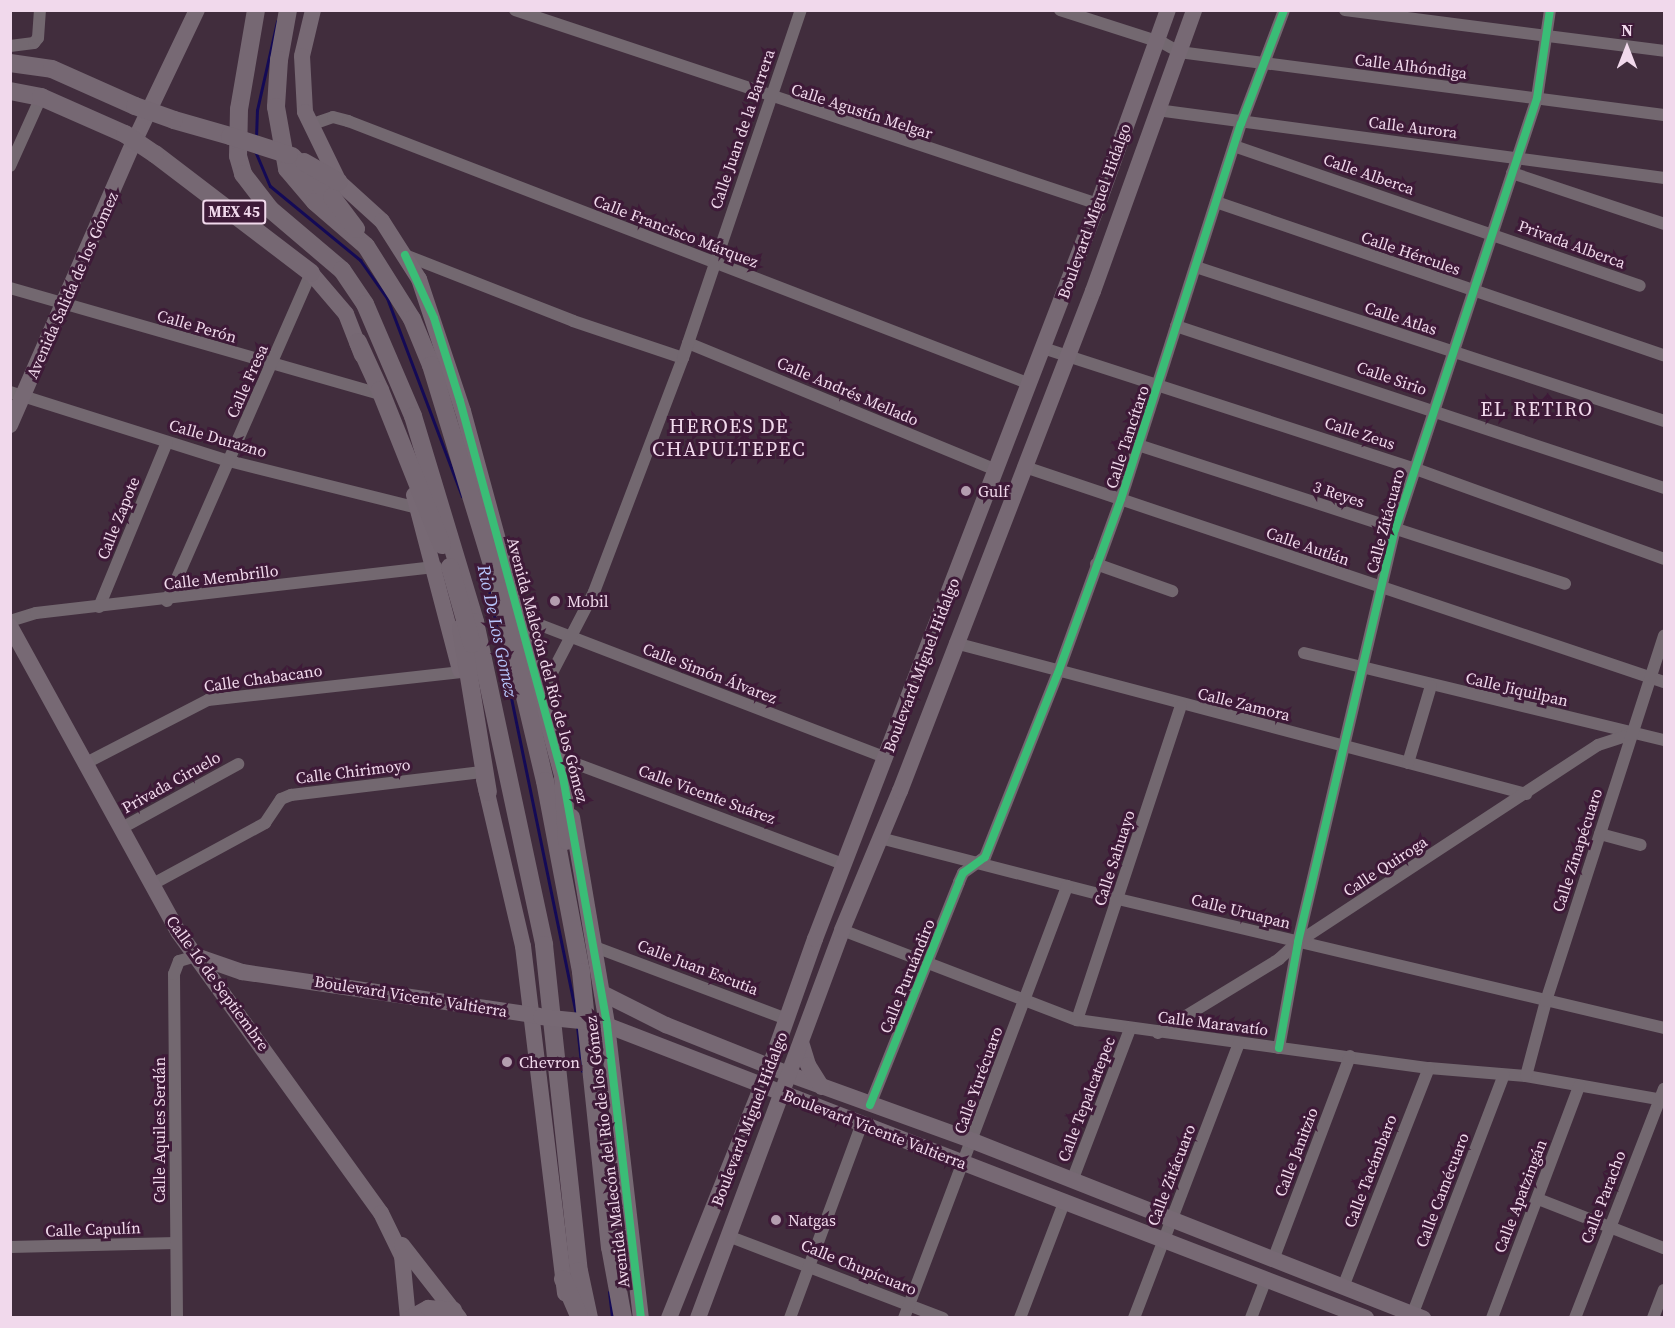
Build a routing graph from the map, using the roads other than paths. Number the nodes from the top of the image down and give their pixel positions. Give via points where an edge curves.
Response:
1 (40, 10) edge
2 (196, 10) edge
3 (256, 10) edge
4 (288, 10) edge
5 (313, 10) edge
6 (515, 10) edge
7 (801, 10) edge
8 (1060, 10) edge
9 (1168, 10) edge
10 (1194, 10) edge
11 (1284, 10) edge
12 (1345, 10) edge
13 (1550, 10) edge
14 (1546, 37) junction
15 (1157, 40) junction
16 (10, 46) edge
17 (1665, 51) edge
18 (1179, 52) junction
19 (10, 63) edge
20 (1266, 64) junction
21 (10, 91) edge
22 (41, 97) junction
23 (771, 98) junction
24 (1537, 98) junction
25 (1157, 110) junction
26 (1665, 115) edge
27 (1241, 124) junction
28 (310, 125) junction
29 (129, 139) junction
30 (1234, 146) junction
31 (291, 156) junction
32 (1518, 156) junction
33 (10, 166) edge
34 (1512, 173) junction
35 (1665, 178) edge
36 (339, 182) junction
37 (1216, 202) junction
38 (1098, 204) junction
39 (1665, 224) edge
40 (1493, 233) junction
41 (366, 246) junction
42 (405, 255) junction
43 (713, 263) junction
44 (1196, 267) junction
45 (311, 273) junction
46 (1640, 286) dead end
47 (10, 288) edge
48 (1473, 292) junction
49 (64, 305) junction
50 (1176, 326) junction
51 (357, 342) junction
52 (688, 343) junction
53 (1043, 348) junction
54 (1452, 352) junction
55 (1665, 355) edge
56 (1067, 357) junction
57 (683, 358) junction
58 (273, 364) junction
59 (1030, 384) junction
60 (1158, 384) junction
61 (375, 393) junction
62 (17, 394) edge
63 (1432, 409) junction
64 (1665, 421) edge
65 (10, 425) edge
66 (167, 442) junction
67 (1138, 445) junction
68 (229, 461) junction
69 (1024, 467) junction
70 (1413, 468) junction
71 (996, 470) junction
72 (1665, 488) edge
73 (1121, 499) junction
74 (418, 508) junction
75 (1395, 530) junction
76 (452, 539) junction
77 (1665, 559) edge
78 (1096, 564) junction
79 (443, 567) junction
80 (1565, 584) dead end
81 (1382, 588) junction
82 (1172, 591) dead end
83 (167, 601) junction
84 (99, 608) junction
85 (522, 618) junction
86 (10, 621) edge
87 (10, 626) edge
88 (573, 636) junction
89 (1665, 636) edge
90 (955, 643) junction
91 (1304, 653) dead end
92 (1363, 668) junction
93 (461, 672) junction
94 (1058, 673) junction
95 (1650, 677) junction
96 (1665, 682) edge
97 (1431, 686) junction
98 (542, 692) junction
99 (1181, 706) junction
100 (1634, 733) junction
101 (1665, 740) edge
102 (1343, 745) junction
103 (558, 757) junction
104 (1408, 763) junction
105 (84, 764) junction
106 (238, 764) dead end
107 (884, 764) junction
108 (480, 772) junction
109 (563, 777) junction
110 (488, 792) junction
111 (1526, 794) junction
112 (120, 829) junction
113 (1600, 834) junction
114 (880, 838) junction
115 (1641, 845) dead end
116 (977, 863) junction
117 (843, 864) junction
118 (151, 885) junction
119 (1067, 886) junction
120 (532, 888) junction
121 (1118, 899) junction
122 (842, 930) junction
123 (573, 935) junction
124 (1298, 942) junction
125 (595, 947) junction
126 (196, 956) junction
127 (927, 964) junction
128 (602, 993) junction
129 (1025, 1001) junction
130 (1546, 1001) junction
131 (637, 1012) junction
132 (537, 1016) junction
133 (787, 1019) junction
134 (1077, 1020) junction
135 (604, 1024) junction
136 (1665, 1028) edge
137 (1130, 1029) junction
138 (628, 1032) junction
139 (1158, 1033) junction
140 (780, 1039) junction
141 (801, 1041) junction
142 (1239, 1043) junction
143 (1279, 1048) junction
144 (745, 1056) junction
145 (1350, 1056) junction
146 (770, 1066) junction
147 (1429, 1068) junction
148 (791, 1075) junction
149 (1504, 1075) junction
150 (1526, 1076) junction
151 (763, 1086) junction
152 (1579, 1086) junction
153 (822, 1087) junction
154 (783, 1094) junction
155 (1662, 1096) edge
156 (870, 1105) junction
157 (827, 1109) junction
158 (775, 1116) junction
159 (862, 1123) junction
160 (973, 1141) junction
161 (964, 1162) junction
162 (1072, 1180) junction
163 (1538, 1199) junction
164 (1065, 1200) junction
165 (1172, 1221) junction
166 (1609, 1225) junction
167 (728, 1236) junction
168 (1165, 1238) junction
169 (396, 1240) junction
170 (176, 1243) junction
171 (10, 1247) edge
172 (1665, 1248) edge
173 (1273, 1260) junction
174 (810, 1264) junction
175 (563, 1279) junction
176 (1266, 1279) junction
177 (1343, 1287) junction
178 (1665, 1290) edge
179 (638, 1296) junction
180 (909, 1304) junction
181 (672, 1311) edge
182 (1334, 1312) edge
183 (457, 1314) edge
184 (1415, 1316) edge
185 (177, 1317) edge
186 (409, 1317) edge
187 (570, 1317) edge
188 (580, 1317) edge
189 (589, 1317) edge
190 (623, 1317) edge
191 (641, 1317) edge
192 (698, 1317) edge
193 (790, 1317) edge
194 (904, 1317) edge
195 (943, 1317) edge
196 (1020, 1317) edge
197 (1134, 1317) edge
198 (1251, 1317) edge
199 (1366, 1317) edge
200 (1492, 1317) edge
201 (1575, 1317) edge
202 (1653, 1317) edge

1 - 16 street via 40,32 33,43
2 - 29 main road, Avenida Salida de los Gómez
3 - 76 main road via 239,109 238,156 243,174 270,209 342,270 365,304 413,416
4 - 41 main road, Avenida Malecón del Río de los Gómez via 276,107 287,169 315,202
5 - 28 main road, Avenida Malecón del Río de los Gómez via 301,70 303,105
6 - 23 street, Calle Agustín Melgar
7 - 23 street, Calle Juan de la Barrera
8 - 15 street, Calle Alhóndiga
9 - 15 main road, Boulevard Miguel Hidalgo
10 - 18 main road, Boulevard Miguel Hidalgo
11 - 20 street, Calle Tancítaro
12 - 14 street
13 - 14 street, Calle Zitácuaro
14 - 17 street
14 - 24 street, Calle Zitácuaro
15 - 18 street, Calle Alhóndiga
15 - 38 main road, Boulevard Miguel Hidalgo
18 - 20 street, Calle Alhóndiga
18 - 25 main road, Boulevard Miguel Hidalgo
19 - 31 main road, bridge via 52,69 135,106
20 - 24 street, Calle Alhóndiga
20 - 27 street, Calle Tancítaro
21 - 22 main road, MEX 45
22 - 29 main road, MEX 45
22 - 33 street
23 - 38 street, Calle Agustín Melgar
23 - 43 street, Calle Juan de la Barrera
24 - 26 street, Calle Alhóndiga
24 - 32 street, Calle Zitácuaro
25 - 27 street, Calle Aurora
25 - 56 main road, Boulevard Miguel Hidalgo
27 - 30 street, Calle Tancítaro
27 - 32 street, Calle Aurora
28 - 36 main road, Avenida Malecón del Río de los Gómez
28 - 43 street, Calle Francisco Márquez via 340,118
29 - 45 main road, MEX 45, bridge via 155,154
29 - 49 main road, Avenida Salida de los Gómez
30 - 37 street, Calle Tancítaro
30 - 40 street, Calle Alberca
31 - 36 main road
31 - 41 main road via 344,212
32 - 34 street, Calle Zitácuaro
32 - 35 street, Calle Aurora
34 - 39 street
34 - 40 street, Calle Zitácuaro
36 - 42 main road, Avenida Malecón del Río de los Gómez via 382,221
37 - 44 street, Calle Tancítaro
37 - 48 street, Calle Hércules
38 - 53 main road, Boulevard Miguel Hidalgo
40 - 46 street, Privada Alberca
40 - 48 street, Calle Zitácuaro
41 - 123 main road, Avenida Malecón del Río de los Gómez via 403,303 431,365 484,529 545,781
42 - 57 street via 573,321
42 - 85 main road, Avenida Malecón del Río de los Gómez via 434,318
43 - 52 street, Calle Juan de la Barrera
43 - 59 street, Calle Francisco Márquez
44 - 50 street, Calle Tancítaro
44 - 54 street, Calle Atlas
45 - 51 main road, MEX 45 via 341,306
45 - 58 street, Calle Fresa
47 - 49 street, Calle Perón
48 - 54 street, Calle Zitácuaro
48 - 55 street, Calle Hércules
49 - 58 street, Calle Perón
49 - 62 main road, Avenida Salida de los Gómez
50 - 60 street, Calle Tancítaro
50 - 63 street, Calle Sirio
51 - 61 main road, MEX 45
51 - 79 main road via 380,390
52 - 57 street, Calle Juan de la Barrera
52 - 71 street, Calle Andrés Mellado
53 - 56 street, Calle Zeus
53 - 59 main road, Boulevard Miguel Hidalgo
54 - 63 street, Calle Zitácuaro
54 - 64 street, Calle Atlas
56 - 60 street, Calle Zeus
56 - 69 main road, Boulevard Miguel Hidalgo
57 - 88 street, Calle Juan de la Barrera
58 - 61 street, Calle Perón
58 - 68 street, Calle Fresa
59 - 71 main road, Boulevard Miguel Hidalgo
60 - 67 street, Calle Tancítaro
60 - 70 street, Calle Zeus
61 - 74 main road, MEX 45
62 - 65 main road, Avenida Salida de los Gómez
62 - 66 street, Calle Durazno
63 - 70 street, Calle Zitácuaro
63 - 72 street, Calle Sirio
66 - 68 street, Calle Durazno
66 - 84 street, Calle Zapote
67 - 73 street, Calle Tancítaro
67 - 75 street, 3 Reyes
68 - 74 street, Calle Durazno
68 - 83 street, Calle Fresa
69 - 73 street, Calle Autlán
69 - 90 main road, Boulevard Miguel Hidalgo
70 - 75 street, Calle Zitácuaro
70 - 77 street, Calle Zeus
71 - 107 main road, Boulevard Miguel Hidalgo
73 - 78 street, Calle Tancítaro
73 - 81 street, Calle Autlán
74 - 79 main road, MEX 45
75 - 80 street, 3 Reyes
75 - 81 street, Calle Zitácuaro
76 - 110 main road
76 - 120 main road via 477,632
78 - 82 street
78 - 94 street, Calle Tancítaro
79 - 83 street, Calle Membrillo
79 - 93 main road, MEX 45
79 - 120 main road, bridge via 472,644 520,865
81 - 92 street, Calle Zitácuaro
81 - 95 street, Calle Autlán
83 - 84 street, Calle Membrillo
84 - 86 street, Calle Membrillo via 27,615
85 - 88 street, Calle Simón Álvarez
85 - 98 main road, Avenida Malecón del Río de los Gómez
87 - 105 main road, Calle 16 de Septiembre
88 - 98 street, Calle Juan de la Barrera
88 - 107 street, Calle Simón Álvarez
89 - 95 street, Calle Zinapécuaro
90 - 94 street, Calle Zamora
90 - 114 main road, Boulevard Miguel Hidalgo
91 - 92 street, Calle Jiquilpan
92 - 97 street, Calle Jiquilpan
92 - 102 street, Calle Zitácuaro
93 - 105 street, Calle Chabacano via 208,700
93 - 108 main road, MEX 45
94 - 99 street, Calle Zamora
94 - 116 street, Calle Tancítaro via 986,856
95 - 96 street, Calle Autlán
95 - 100 street, Calle Zinapécuaro
97 - 100 street, Calle Jiquilpan
97 - 104 street
98 - 103 main road, Avenida Malecón del Río de los Gómez
99 - 102 street, Calle Zamora
99 - 121 street, Calle Sahuayo
100 - 101 street, Calle Jiquilpan
100 - 111 street, Calle Quiroga via 1598,745
100 - 113 street, Calle Zinapécuaro
102 - 104 street, Calle Zamora
102 - 124 street, Calle Zitácuaro
103 - 109 main road, Avenida Malecón del Río de los Gómez
103 - 117 street, Calle Vicente Suárez
104 - 111 street, Calle Zamora
105 - 112 main road, Calle 16 de Septiembre
106 - 112 street, Privada Ciruelo
107 - 114 main road via 872,826
107 - 117 main road, Boulevard Miguel Hidalgo
108 - 110 main road, MEX 45
108 - 118 street, Calle Chirimoyo via 291,795 281,799 265,823
109 - 123 main road
109 - 125 main road, Avenida Malecón del Río de los Gómez
110 - 132 main road, MEX 45
111 - 124 street, Calle Quiroga
112 - 118 main road, Calle 16 de Septiembre
113 - 115 street
113 - 130 street, Calle Zinapécuaro
114 - 116 street, Calle Uruapan
114 - 122 main road, Boulevard Miguel Hidalgo
116 - 119 street, Calle Uruapan
116 - 127 street, Calle Puruándiro via 963,873
117 - 133 main road, Boulevard Miguel Hidalgo
118 - 126 main road, Calle 16 de Septiembre
119 - 121 street, Calle Uruapan
119 - 129 street, Calle Yurécuaro
120 - 189 main road via 544,945 579,1271
121 - 124 street, Calle Uruapan
121 - 134 street, Calle Sahuayo
122 - 127 street, Calle Maravatío
122 - 141 main road, Boulevard Miguel Hidalgo
123 - 190 main road, Avenida Malecón del Río de los Gómez via 588,1015 610,1247
124 - 130 street, Calle Uruapan
124 - 139 street, Calle Quiroga via 1245,981
124 - 143 street, Calle Zitácuaro
125 - 128 main road, Avenida Malecón del Río de los Gómez
125 - 133 street, Calle Juan Escutia
126 - 132 main road, Boulevard Vicente Valtierra via 242,972
126 - 169 main road, Calle 16 de Septiembre via 339,1150
126 - 170 street, Calle Aquiles Serdán via 185,958 175,968
127 - 129 street, Calle Maravatío
127 - 156 street, Calle Puruándiro
128 - 131 main road, Boulevard Vicente Valtierra
128 - 135 main road, Avenida Malecón del Río de los Gómez
129 - 134 street, Calle Maravatío
129 - 160 street, Calle Yurécuaro
130 - 136 street, Calle Uruapan
130 - 150 street, Calle Zinapécuaro
131 - 138 main road via 627,1022
131 - 144 main road, Boulevard Vicente Valtierra
132 - 135 main road, Boulevard Vicente Valtierra, bridge
132 - 175 main road, MEX 45
133 - 140 main road, Boulevard Miguel Hidalgo
134 - 137 street, Calle Maravatío
135 - 138 main road, Boulevard Vicente Valtierra
135 - 179 main road, Avenida Malecón del Río de los Gómez
137 - 139 street, Calle Maravatío
137 - 162 street, Calle Tepalcatepec
138 - 151 main road, Boulevard Vicente Valtierra
139 - 142 street, Calle Maravatío
140 - 144 main road
140 - 146 main road, Boulevard Miguel Hidalgo
141 - 148 main road, Boulevard Miguel Hidalgo
141 - 153 main road via 808,1065
142 - 143 street, Calle Maravatío
142 - 165 street, Calle Zitácuaro
143 - 145 street, Calle Maravatío
144 - 146 main road, Boulevard Vicente Valtierra
145 - 147 street, Calle Maravatío
145 - 173 street, Calle Janitzio
146 - 148 main road, Boulevard Vicente Valtierra
146 - 151 main road, Boulevard Miguel Hidalgo
147 - 149 street, Calle Maravatío
147 - 177 street, Calle Tacámbaro
148 - 153 main road, Boulevard Vicente Valtierra
148 - 154 main road, Boulevard Miguel Hidalgo
149 - 150 street, Calle Maravatío
149 - 184 street, Calle Camécuaro
150 - 152 street, Calle Maravatío
151 - 154 main road, Boulevard Vicente Valtierra
151 - 181 main road, Boulevard Miguel Hidalgo
152 - 155 street, Calle Maravatío
152 - 163 street, Calle Apatzingán
153 - 156 main road, Boulevard Vicente Valtierra
154 - 157 main road, Boulevard Vicente Valtierra
154 - 158 main road, Boulevard Miguel Hidalgo
155 - 166 street, Calle Paracho
156 - 160 main road, Boulevard Vicente Valtierra
157 - 158 main road via 796,1109
157 - 159 main road, Boulevard Vicente Valtierra
158 - 167 main road, Boulevard Miguel Hidalgo
159 - 161 main road, Boulevard Vicente Valtierra
159 - 174 street
160 - 161 street, Calle Yurécuaro
160 - 162 main road, Boulevard Vicente Valtierra
161 - 164 main road, Boulevard Vicente Valtierra
161 - 180 street, Calle Yurécuaro
162 - 165 main road, Boulevard Vicente Valtierra
163 - 166 street
163 - 200 street, Calle Apatzingán
164 - 168 main road, Boulevard Vicente Valtierra
164 - 196 street
165 - 168 street, Calle Zitácuaro
165 - 173 main road, Boulevard Vicente Valtierra
166 - 172 street
166 - 201 street, Calle Paracho
167 - 174 street, Calle Chupícuaro
167 - 192 main road, Boulevard Miguel Hidalgo
168 - 176 main road, Boulevard Vicente Valtierra
168 - 197 street, Calle Zitácuaro
169 - 183 main road, Calle 16 de Septiembre
169 - 186 main road via 405,1272
170 - 171 street, Calle Capulín
170 - 185 street, Calle Aquiles Serdán
173 - 177 main road, Boulevard Vicente Valtierra
174 - 180 street, Calle Chupícuaro
174 - 193 street
175 - 187 main road, MEX 45
175 - 188 main road
176 - 182 main road, Boulevard Vicente Valtierra
176 - 198 street
177 - 184 main road, Boulevard Vicente Valtierra
178 - 202 street
179 - 181 main road via 655,1312
179 - 191 main road, Avenida Malecón del Río de los Gómez
180 - 194 street, Calle Yurécuaro
180 - 195 street, Calle Chupícuaro
182 - 199 main road, Boulevard Vicente Valtierra
183 - 186 main road via 428,1308

